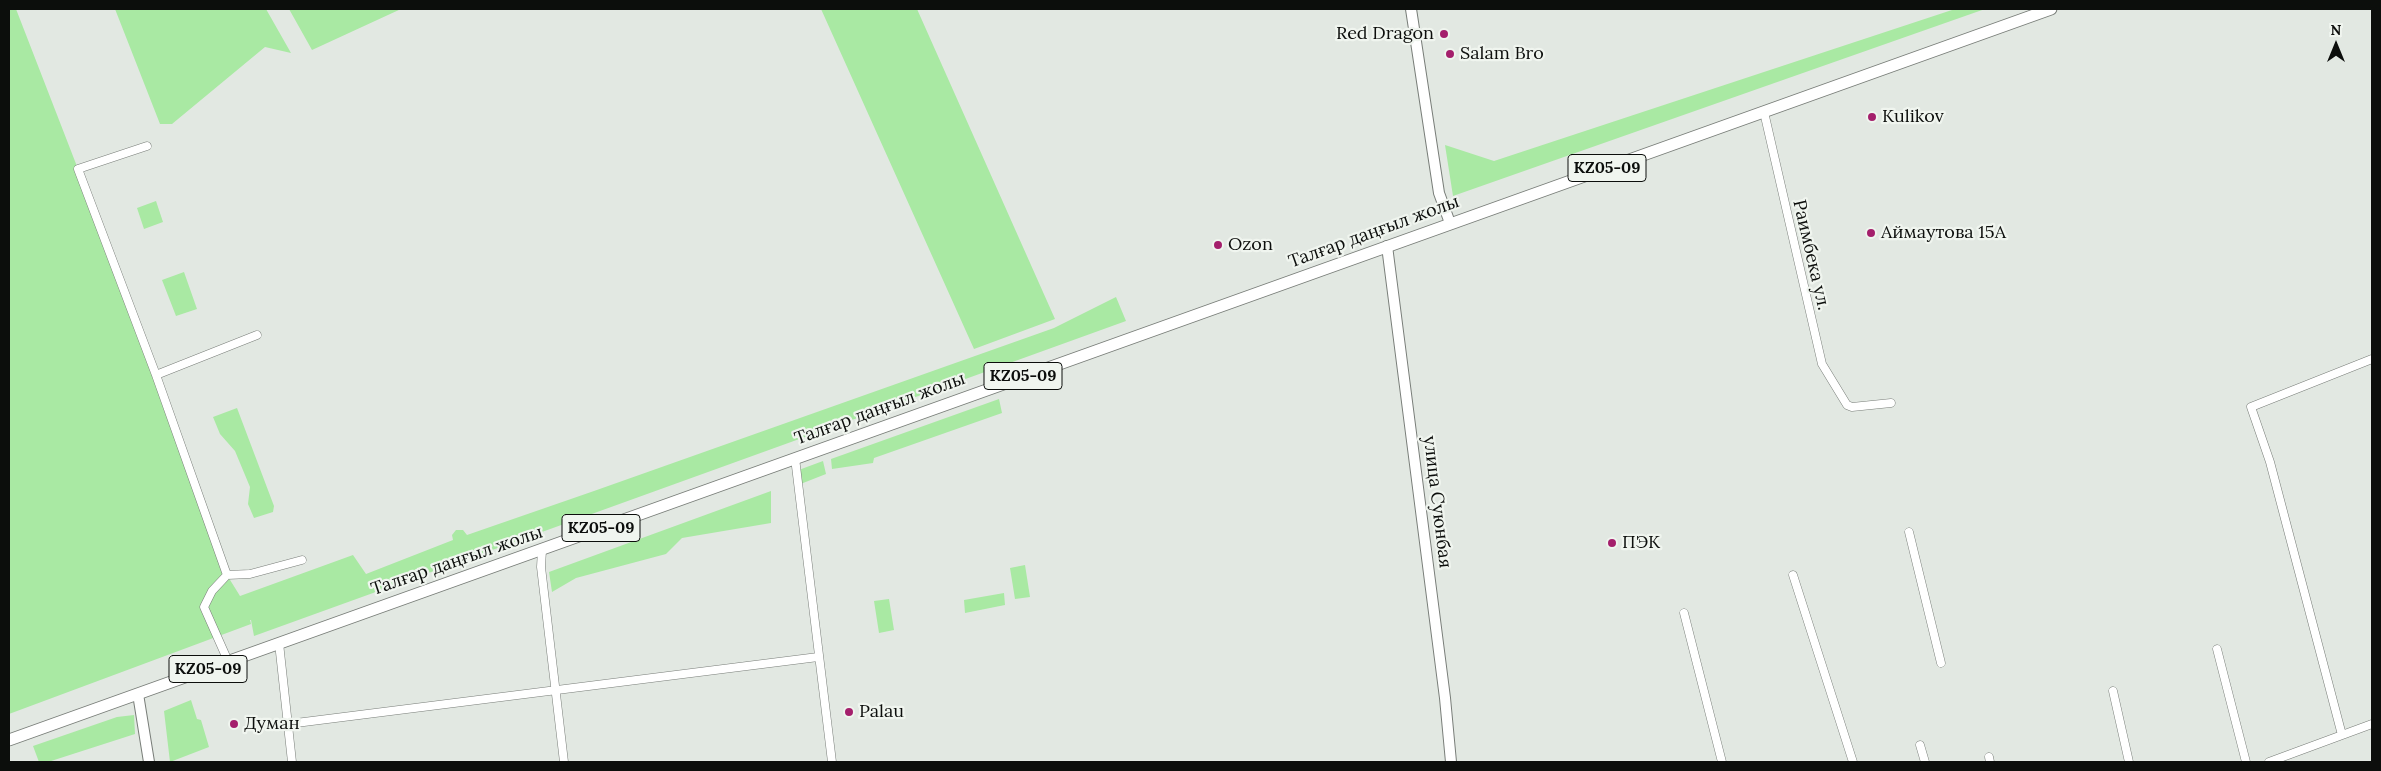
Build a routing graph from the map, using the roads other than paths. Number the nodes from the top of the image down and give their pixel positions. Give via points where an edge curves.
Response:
1 (1411, 9) edge
2 (2051, 9) edge
3 (1764, 112) junction
4 (146, 146) dead end
5 (1450, 223) junction
6 (1387, 246) junction
7 (257, 335) dead end
8 (2372, 359) edge
9 (156, 375) junction
10 (1891, 403) dead end
11 (795, 458) junction
12 (1909, 532) dead end
13 (542, 550) junction
14 (302, 560) dead end
15 (227, 575) junction
16 (1793, 576) dead end
17 (1684, 612) dead end
18 (279, 643) junction
19 (2217, 649) dead end
20 (818, 657) junction
21 (228, 661) junction
22 (1941, 663) dead end
23 (555, 690) junction
24 (2113, 691) dead end
25 (138, 694) junction
26 (288, 724) junction
27 (2372, 724) edge
28 (2342, 735) junction
29 (9, 740) edge
30 (1920, 745) dead end
31 (148, 762) edge
32 (292, 762) edge
33 (564, 762) edge
34 (832, 762) edge
35 (1451, 762) edge
36 (1722, 762) edge
37 (1853, 762) edge
38 (1924, 762) edge
39 (2130, 762) edge
40 (2246, 762) edge
41 (2269, 762) edge

1 - 5 street via 1439,193
2 - 3 main road, KZ05-09
3 - 5 main road, Талғар даңғыл жолы / KZ05-09
3 - 10 street, Раимбека ул. via 1822,364 1842,400 1852,407
4 - 9 street via 78,169
5 - 6 main road, Талғар даңғыл жолы / KZ05-09
6 - 11 main road, Талғар даңғыл жолы / KZ05-09
6 - 35 street, улица Суюнбая
7 - 9 street
8 - 28 street via 2251,407 2273,472
9 - 15 street
11 - 13 main road, Талғар даңғыл жолы / KZ05-09
11 - 20 street
12 - 22 street
13 - 18 main road, Талғар даңғыл жолы / KZ05-09
13 - 23 street
14 - 15 street via 250,574
15 - 21 street via 212,591 204,607
16 - 37 street
17 - 36 street
18 - 21 main road, Талғар даңғыл жолы / KZ05-09
18 - 26 street
19 - 40 street
20 - 23 street
20 - 34 street
21 - 25 main road, Талғар даңғыл жолы / KZ05-09
23 - 26 street
23 - 33 street
24 - 39 street
25 - 29 main road, Талғар даңғыл жолы / KZ05-09
25 - 31 street
26 - 32 street
27 - 28 street
28 - 41 street
30 - 38 street

